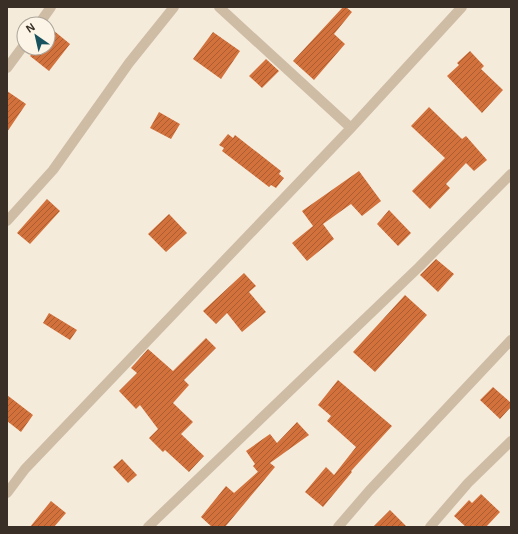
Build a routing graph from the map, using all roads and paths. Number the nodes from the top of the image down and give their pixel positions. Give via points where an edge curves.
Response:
1 (50, 7) edge
2 (174, 7) edge
3 (220, 7) edge
4 (462, 7) edge
5 (44, 16) edge
6 (16, 56) edge
7 (7, 68) edge
8 (351, 128) junction
9 (511, 174) edge
10 (7, 221) edge
11 (511, 340) edge
12 (511, 441) edge
13 (7, 493) edge
14 (148, 527) edge
15 (338, 527) edge
16 (430, 527) edge

1 - 5 street
2 - 10 street via 129,63 53,170
3 - 8 street
4 - 8 street
6 - 7 street
8 - 13 street via 25,469
9 - 14 street via 419,267
11 - 15 street
12 - 16 street via 468,483

